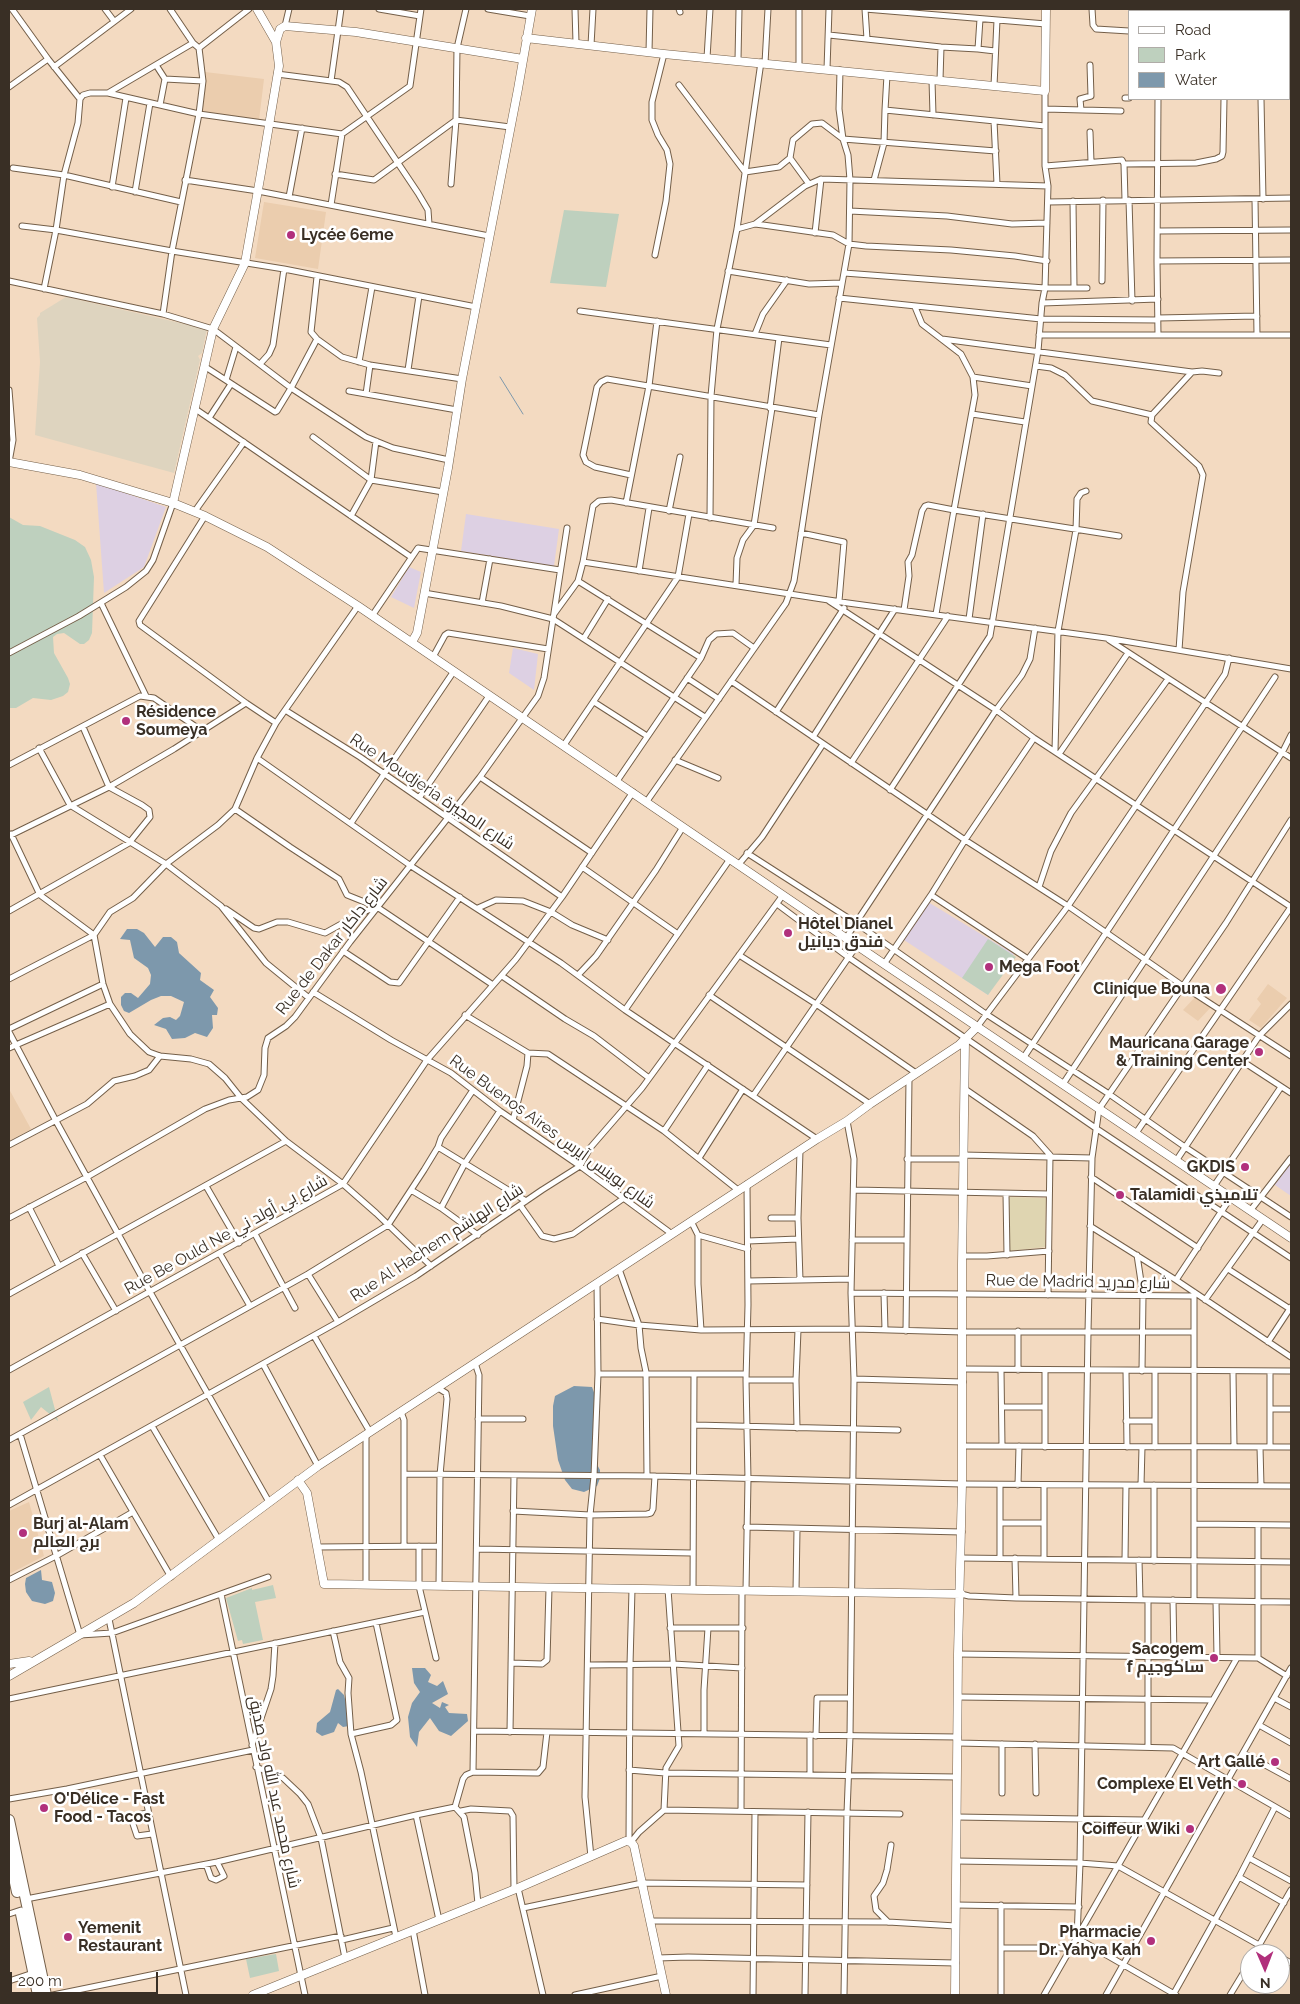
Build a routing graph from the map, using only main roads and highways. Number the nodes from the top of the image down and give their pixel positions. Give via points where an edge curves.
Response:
1 (9, 1820) edge
2 (9, 1854) edge
3 (38, 1995) edge
4 (46, 1995) edge

1 - 4 highway
2 - 3 highway

